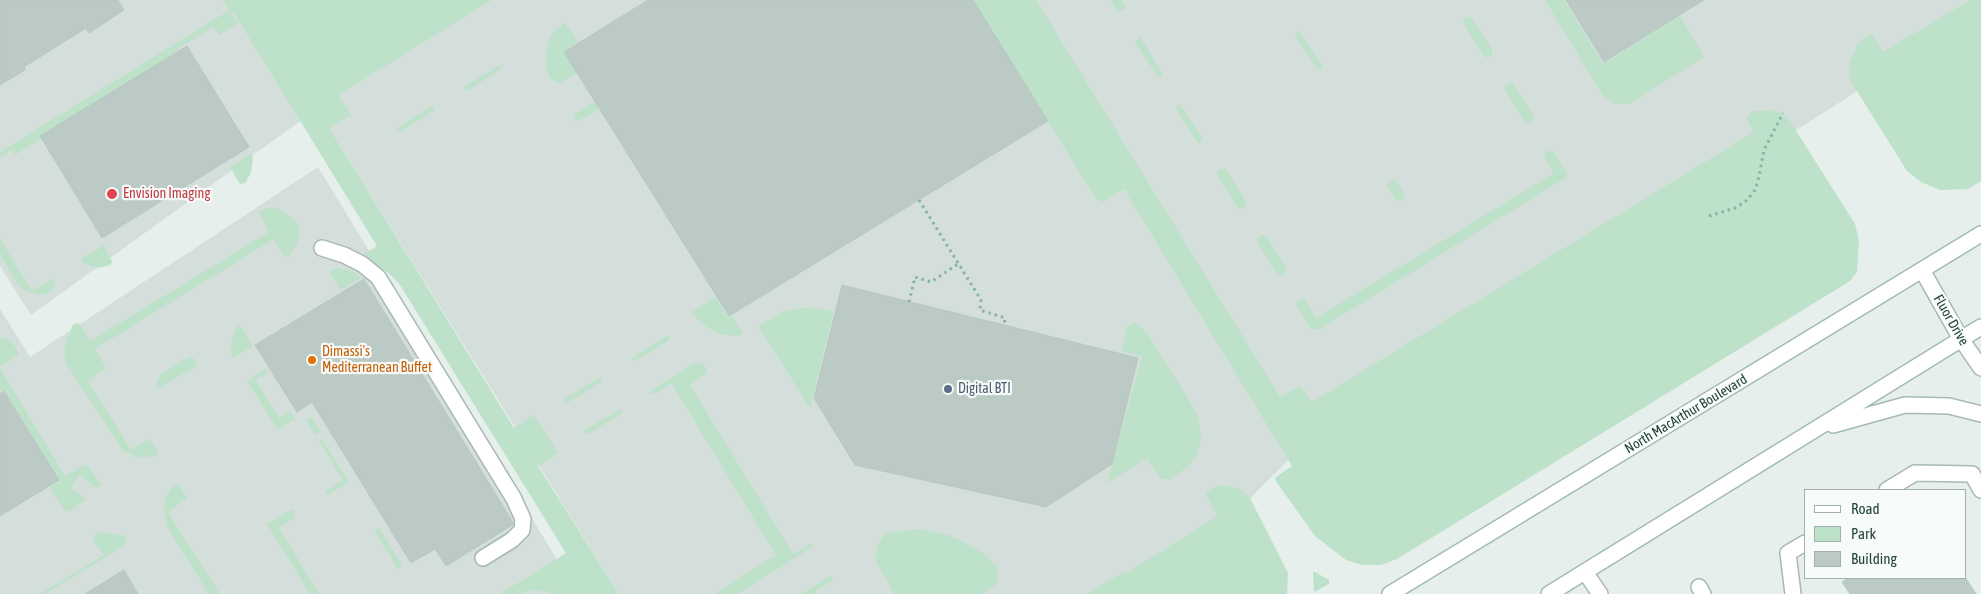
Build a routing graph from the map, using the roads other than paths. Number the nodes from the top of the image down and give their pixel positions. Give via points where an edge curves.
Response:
1 (1981, 234) edge
2 (322, 248) dead end
3 (1922, 270) junction
4 (1981, 328) edge
5 (1962, 340) junction
6 (1981, 368) edge
7 (1981, 414) edge
8 (1814, 430) junction
9 (1889, 489) edge
10 (1981, 490) edge
11 (1804, 543) edge
12 (483, 558) dead end
13 (1585, 572) junction
14 (1390, 594) edge
15 (1549, 594) edge
16 (1600, 594) edge
17 (1793, 594) edge

1 - 3 main road, North MacArthur Boulevard
2 - 12 main road via 362,264 378,277 514,499 523,520 522,530
3 - 5 main road, Fluor Drive
3 - 14 main road, North MacArthur Boulevard
4 - 5 main road
5 - 6 main road, Fluor Drive
5 - 8 main road
7 - 8 main road via 1938,404 1905,405
8 - 13 main road
9 - 10 main road via 1915,473 1972,474
11 - 17 main road via 1788,553
13 - 15 main road
13 - 16 main road

